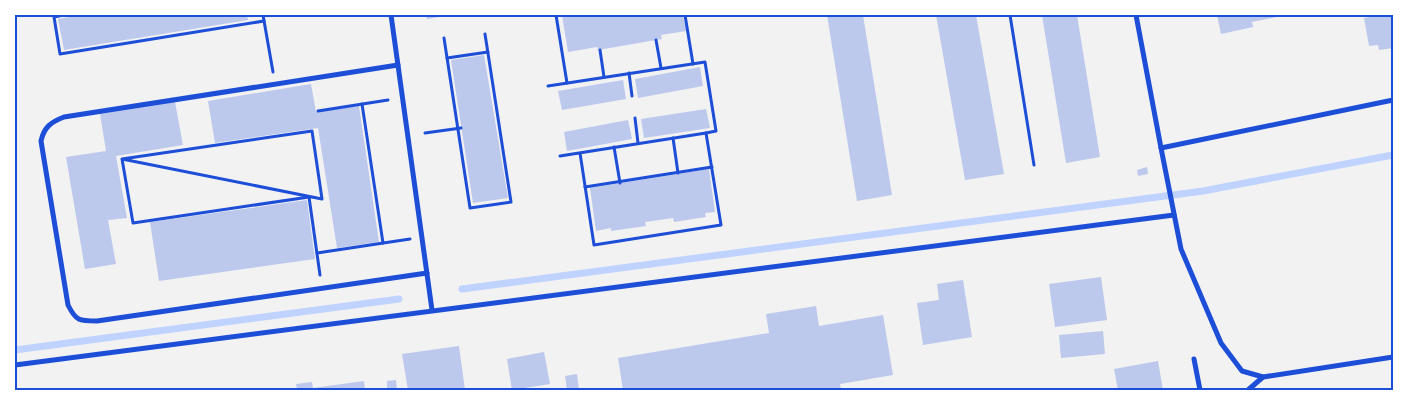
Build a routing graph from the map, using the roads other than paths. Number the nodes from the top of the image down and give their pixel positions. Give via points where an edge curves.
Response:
1 (391, 15) edge
2 (1136, 15) edge
3 (398, 65) junction
4 (1393, 100) edge
5 (1161, 148) junction
6 (1174, 215) junction
7 (427, 273) junction
8 (432, 310) junction
9 (1393, 357) edge
10 (1194, 359) dead end
11 (15, 364) edge
12 (1263, 376) junction
13 (1200, 390) edge
14 (1248, 390) edge

1 - 3 street
2 - 5 street
3 - 7 street
3 - 7 street via 64,117 47,125 42,148 68,305 74,317 82,321
4 - 5 street
5 - 6 street
6 - 8 street
6 - 12 street via 1181,249 1221,343 1242,371
7 - 8 street
8 - 11 street
9 - 12 street
10 - 13 street
12 - 14 street

